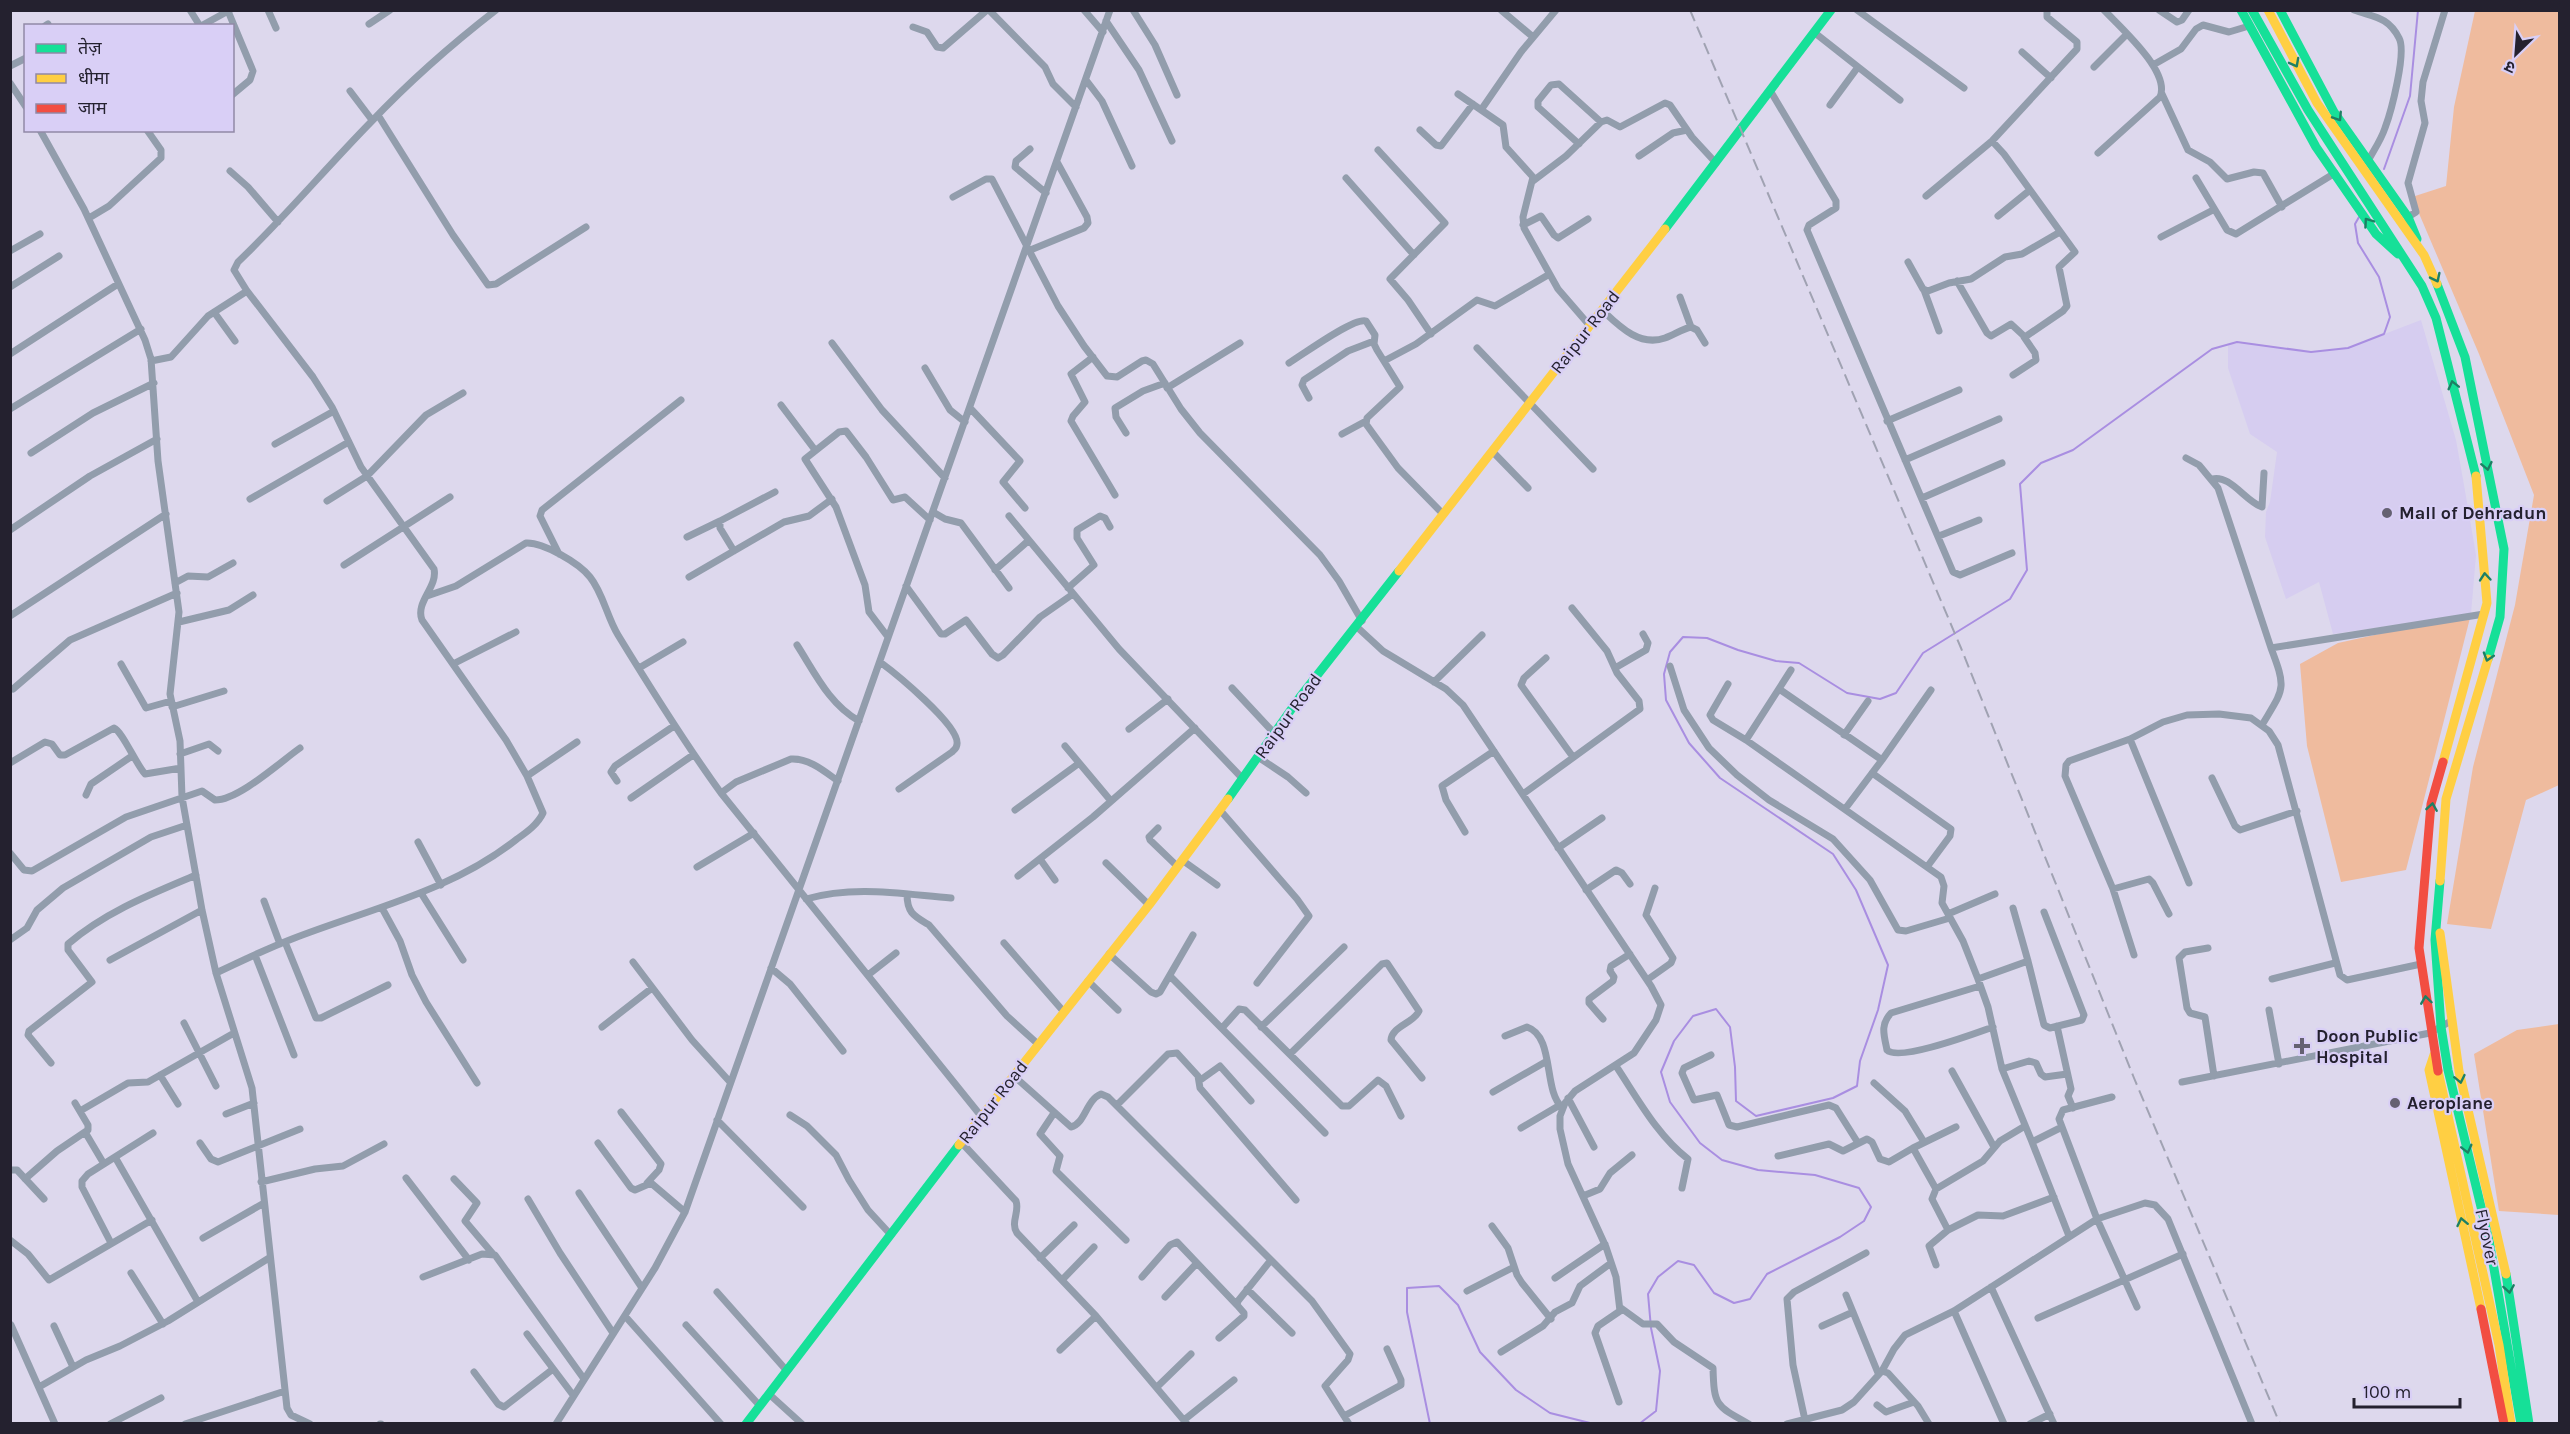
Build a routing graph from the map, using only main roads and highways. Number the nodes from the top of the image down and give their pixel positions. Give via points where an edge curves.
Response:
1 (1831, 10) edge
2 (2241, 10) edge
3 (2252, 10) edge
4 (2268, 10) edge
5 (2280, 10) edge
6 (2424, 255) junction
7 (2408, 264) junction
8 (2438, 896) junction
9 (2434, 1054) junction
10 (746, 1424) edge
11 (2504, 1424) edge
12 (2511, 1424) edge
13 (2521, 1424) edge
14 (2529, 1424) edge

1 - 10 main road, Raipur Road via 1300,697 1149,904
7 -> 2 main road via 2376,234 2316,147
3 - 7 main road via 2308,110
4 -> 6 main road via 2317,103
5 -> 6 main road via 2334,112 2408,217
6 -> 8 main road via 2447,304 2465,357 2504,549 2500,617 2446,799
9 -> 7 main road via 2419,948 2431,804 2487,603 2477,481 2436,318
8 -> 13 main road, Flyover via 2435,940 2441,1027 2489,1240
8 -> 14 main road via 2444,975 2458,1071 2504,1258
11 -> 9 main road via 2429,1070
9 - 12 main road, Flyover via 2499,1345

